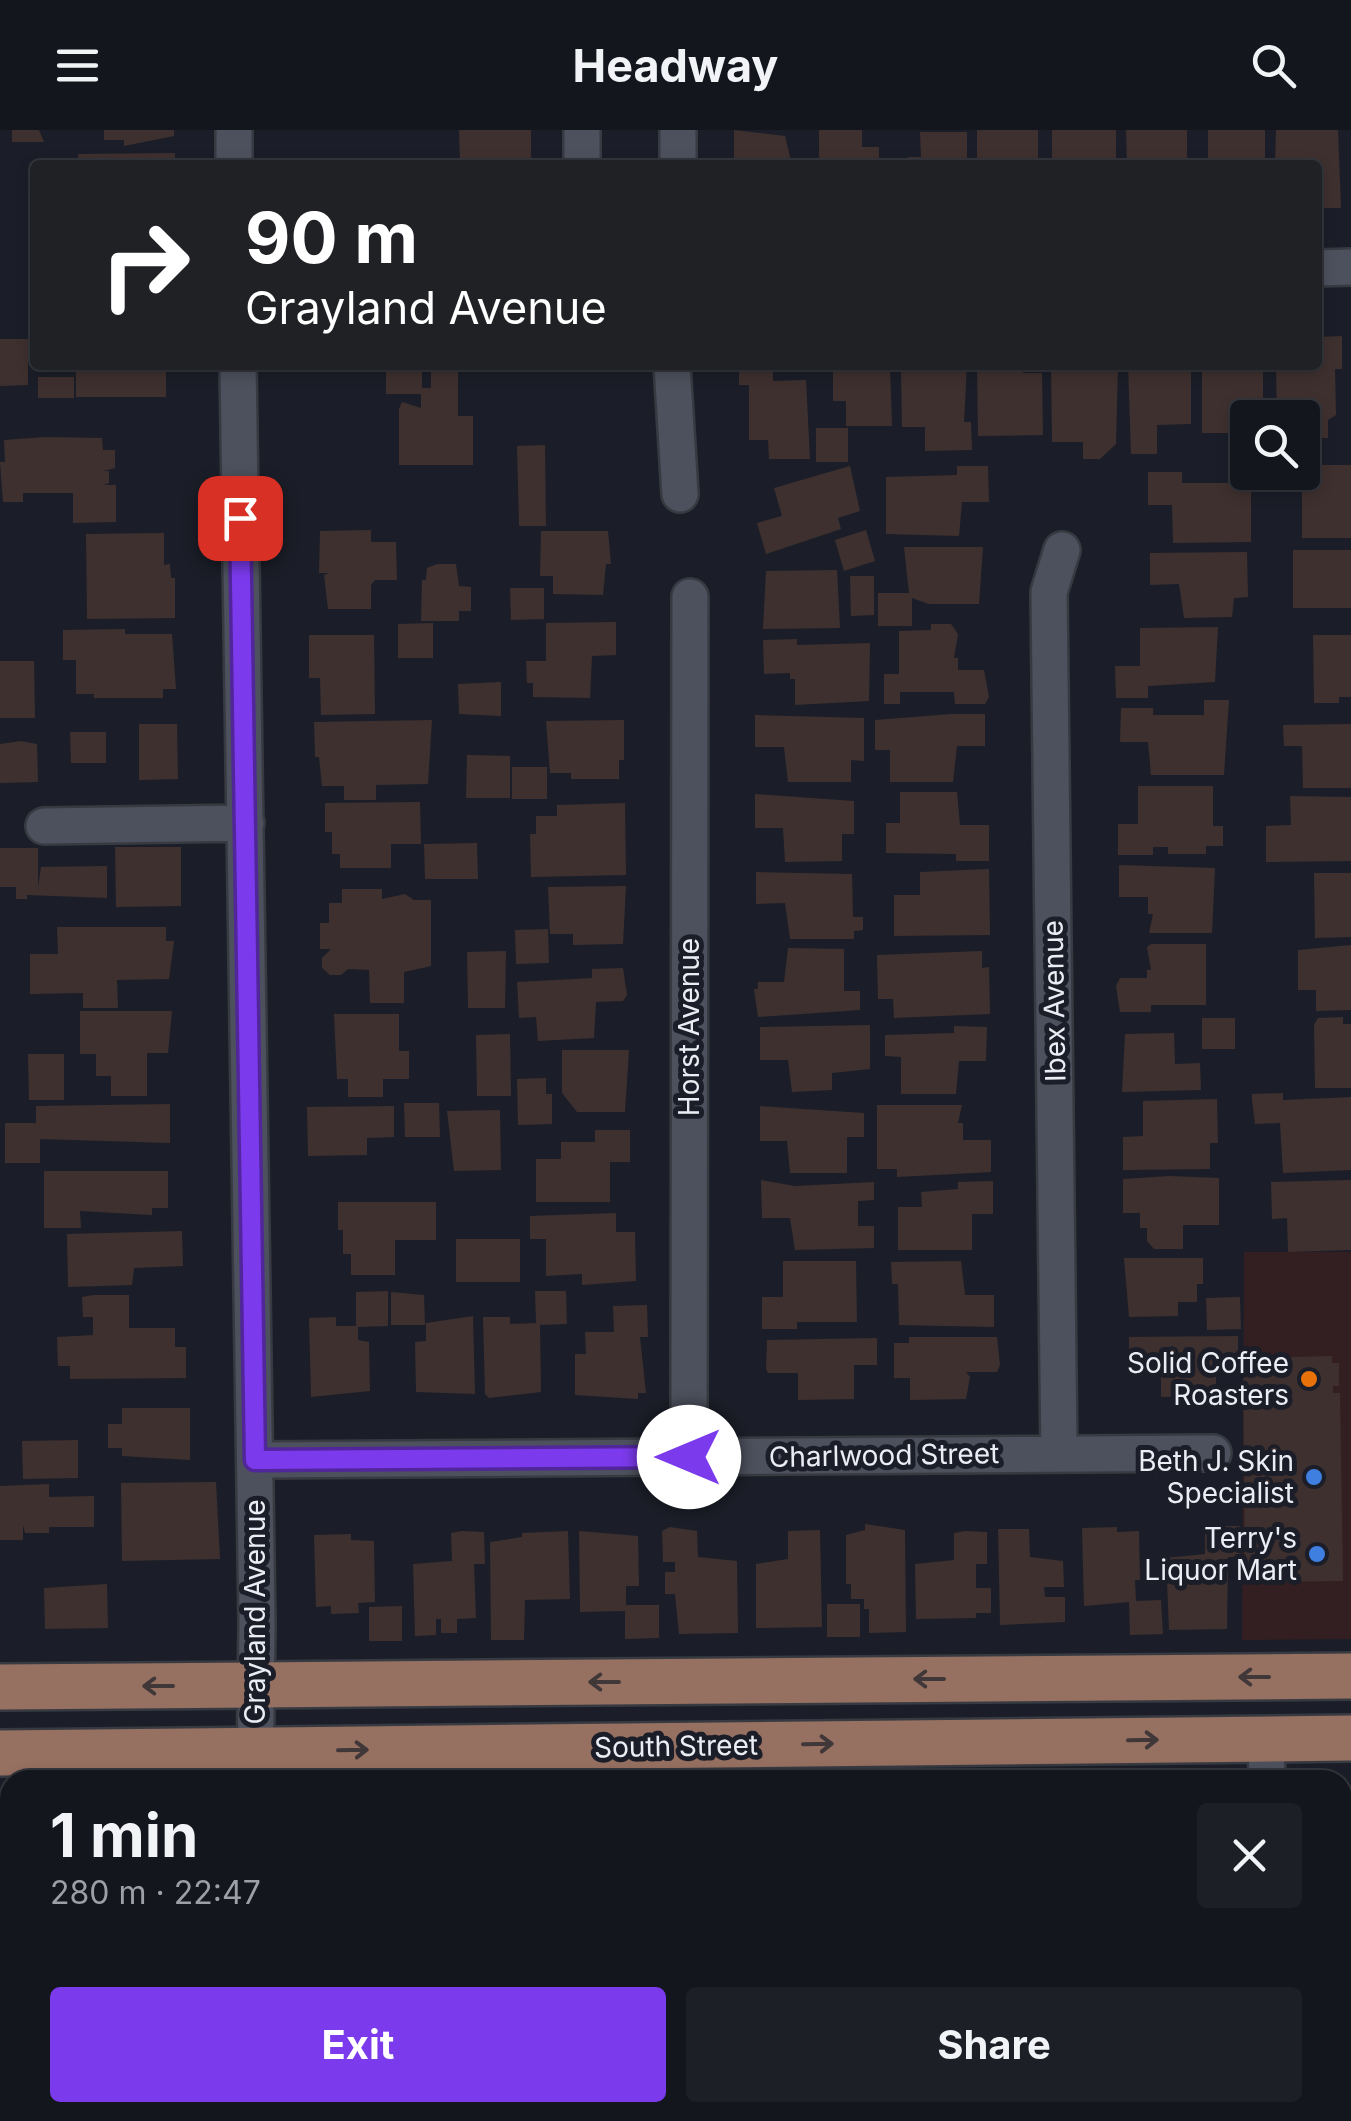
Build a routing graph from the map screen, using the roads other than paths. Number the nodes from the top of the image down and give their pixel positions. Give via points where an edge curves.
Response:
1 (234, 130) edge
2 (582, 130) edge
3 (678, 130) edge
4 (234, 160) edge
5 (582, 160) edge
6 (678, 160) edge
7 (1322, 268) edge
8 (1351, 268) edge
9 (238, 370) edge
10 (672, 370) edge
11 (680, 494) dead end
12 (1062, 550) dead end
13 (690, 596) dead end
14 (246, 823) junction
15 (44, 826) dead end
16 (1212, 1453) dead end
17 (1059, 1454) junction
18 (689, 1457) junction
19 (255, 1460) junction
20 (1351, 1676) edge
21 (256, 1685) junction
22 (0, 1687) edge
23 (1351, 1738) edge
24 (0, 1752) edge
25 (1266, 1759) edge
26 (255, 1765) edge

1 - 4 street
2 - 5 street
3 - 6 street
7 - 8 street
9 - 14 street, Grayland Avenue
10 - 11 street
12 - 17 street, Ibex Avenue via 1049,592
13 - 18 street, Horst Avenue
14 - 15 street
14 - 19 street, Grayland Avenue
16 - 17 street, Charlwood Street
17 - 18 street, Charlwood Street
18 - 19 street, Charlwood Street
19 - 21 street, Grayland Avenue
20 -> 21 main road
21 -> 22 main road
21 - 26 street, Grayland Avenue
23 - 25 main road, South Street
24 - 26 main road, South Street
26 -> 25 main road, South Street

